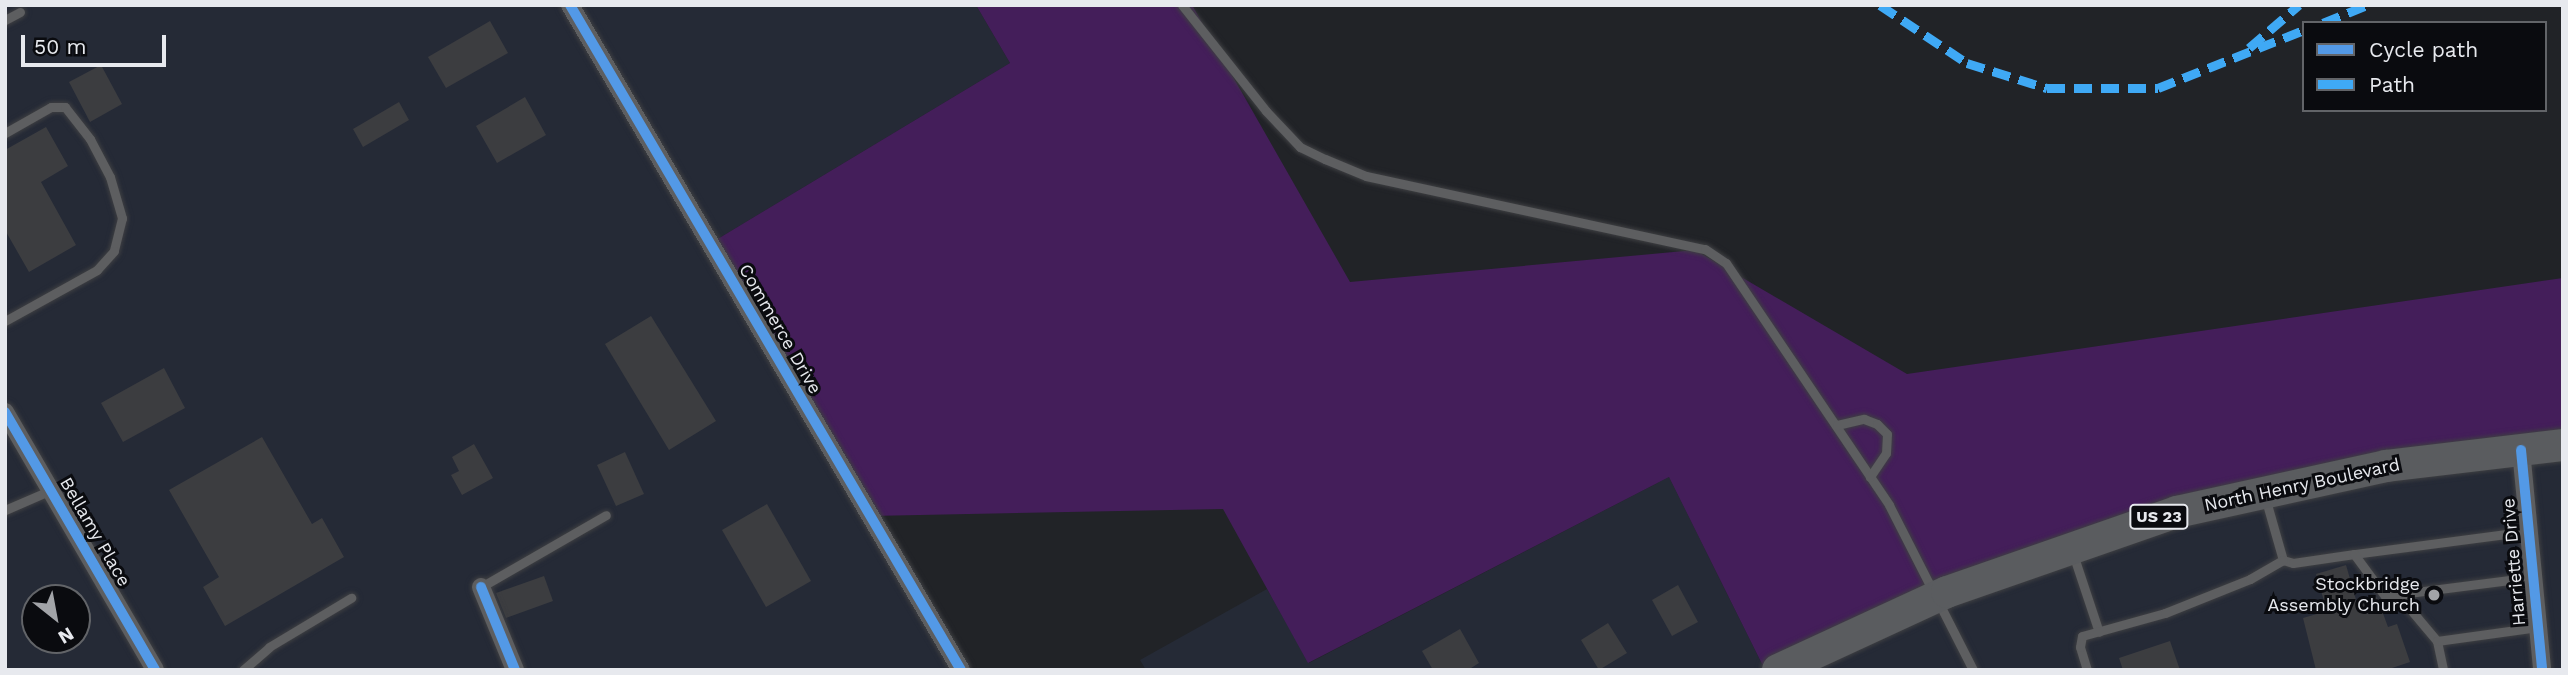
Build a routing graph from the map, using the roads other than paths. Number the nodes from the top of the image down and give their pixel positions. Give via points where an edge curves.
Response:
1 (570, 5) edge
2 (1182, 5) edge
3 (20, 12) dead end
4 (5, 20) edge
5 (5, 133) edge
6 (5, 321) edge
7 (5, 412) edge
8 (1837, 425) junction
9 (2563, 445) edge
10 (2521, 450) junction
11 (1870, 477) junction
12 (51, 490) junction
13 (2263, 491) junction
14 (5, 510) edge
15 (606, 515) dead end
16 (2529, 530) junction
17 (2070, 546) junction
18 (2354, 554) junction
19 (2283, 559) junction
20 (2533, 578) junction
21 (481, 587) joint
22 (1935, 597) junction
23 (2400, 597) junction
24 (351, 598) dead end
25 (2538, 627) junction
26 (2099, 632) junction
27 (2437, 641) junction
28 (153, 669) edge
29 (243, 670) edge
30 (515, 670) edge
31 (961, 670) edge
32 (1778, 670) edge
33 (1973, 670) edge
34 (2087, 670) edge
35 (2443, 670) edge
36 (2542, 670) edge

1 - 31 street, Commerce Drive
2 - 8 lane via 1266,111 1300,147 1325,159 1366,176 1705,249 1726,263
3 - 4 lane
5 - 6 lane via 51,107 65,107 90,139 110,177 122,218 114,251 97,270
7 - 12 street, Bellamy Place
8 - 11 lane
8 - 11 lane via 1864,419 1887,434 1886,453
9 - 10 highway, North Henry Boulevard / US 23
10 - 13 highway, North Henry Boulevard / US 23 via 2421,461
10 - 16 street, Harriette Drive
11 - 22 lane
12 - 14 lane
12 - 28 street, Bellamy Place
13 - 17 highway, North Henry Boulevard / US 23 via 2168,514
13 - 19 lane
15 - 21 lane
16 - 18 lane
16 - 20 street, Harriette Drive
17 - 22 highway, North Henry Boulevard / US 23
17 - 26 lane
18 - 19 lane via 2293,563
18 - 23 lane via 2385,596
19 - 26 lane via 2250,579 2165,613
20 - 23 lane
20 - 25 street, Harriette Drive
21 - 30 street
22 - 32 highway, North Henry Boulevard / US 23
22 - 33 lane
23 - 27 lane
24 - 29 lane via 269,646
25 - 27 lane
25 - 36 street, Harriette Drive
26 - 34 lane via 2082,636 2080,647
27 - 35 lane

